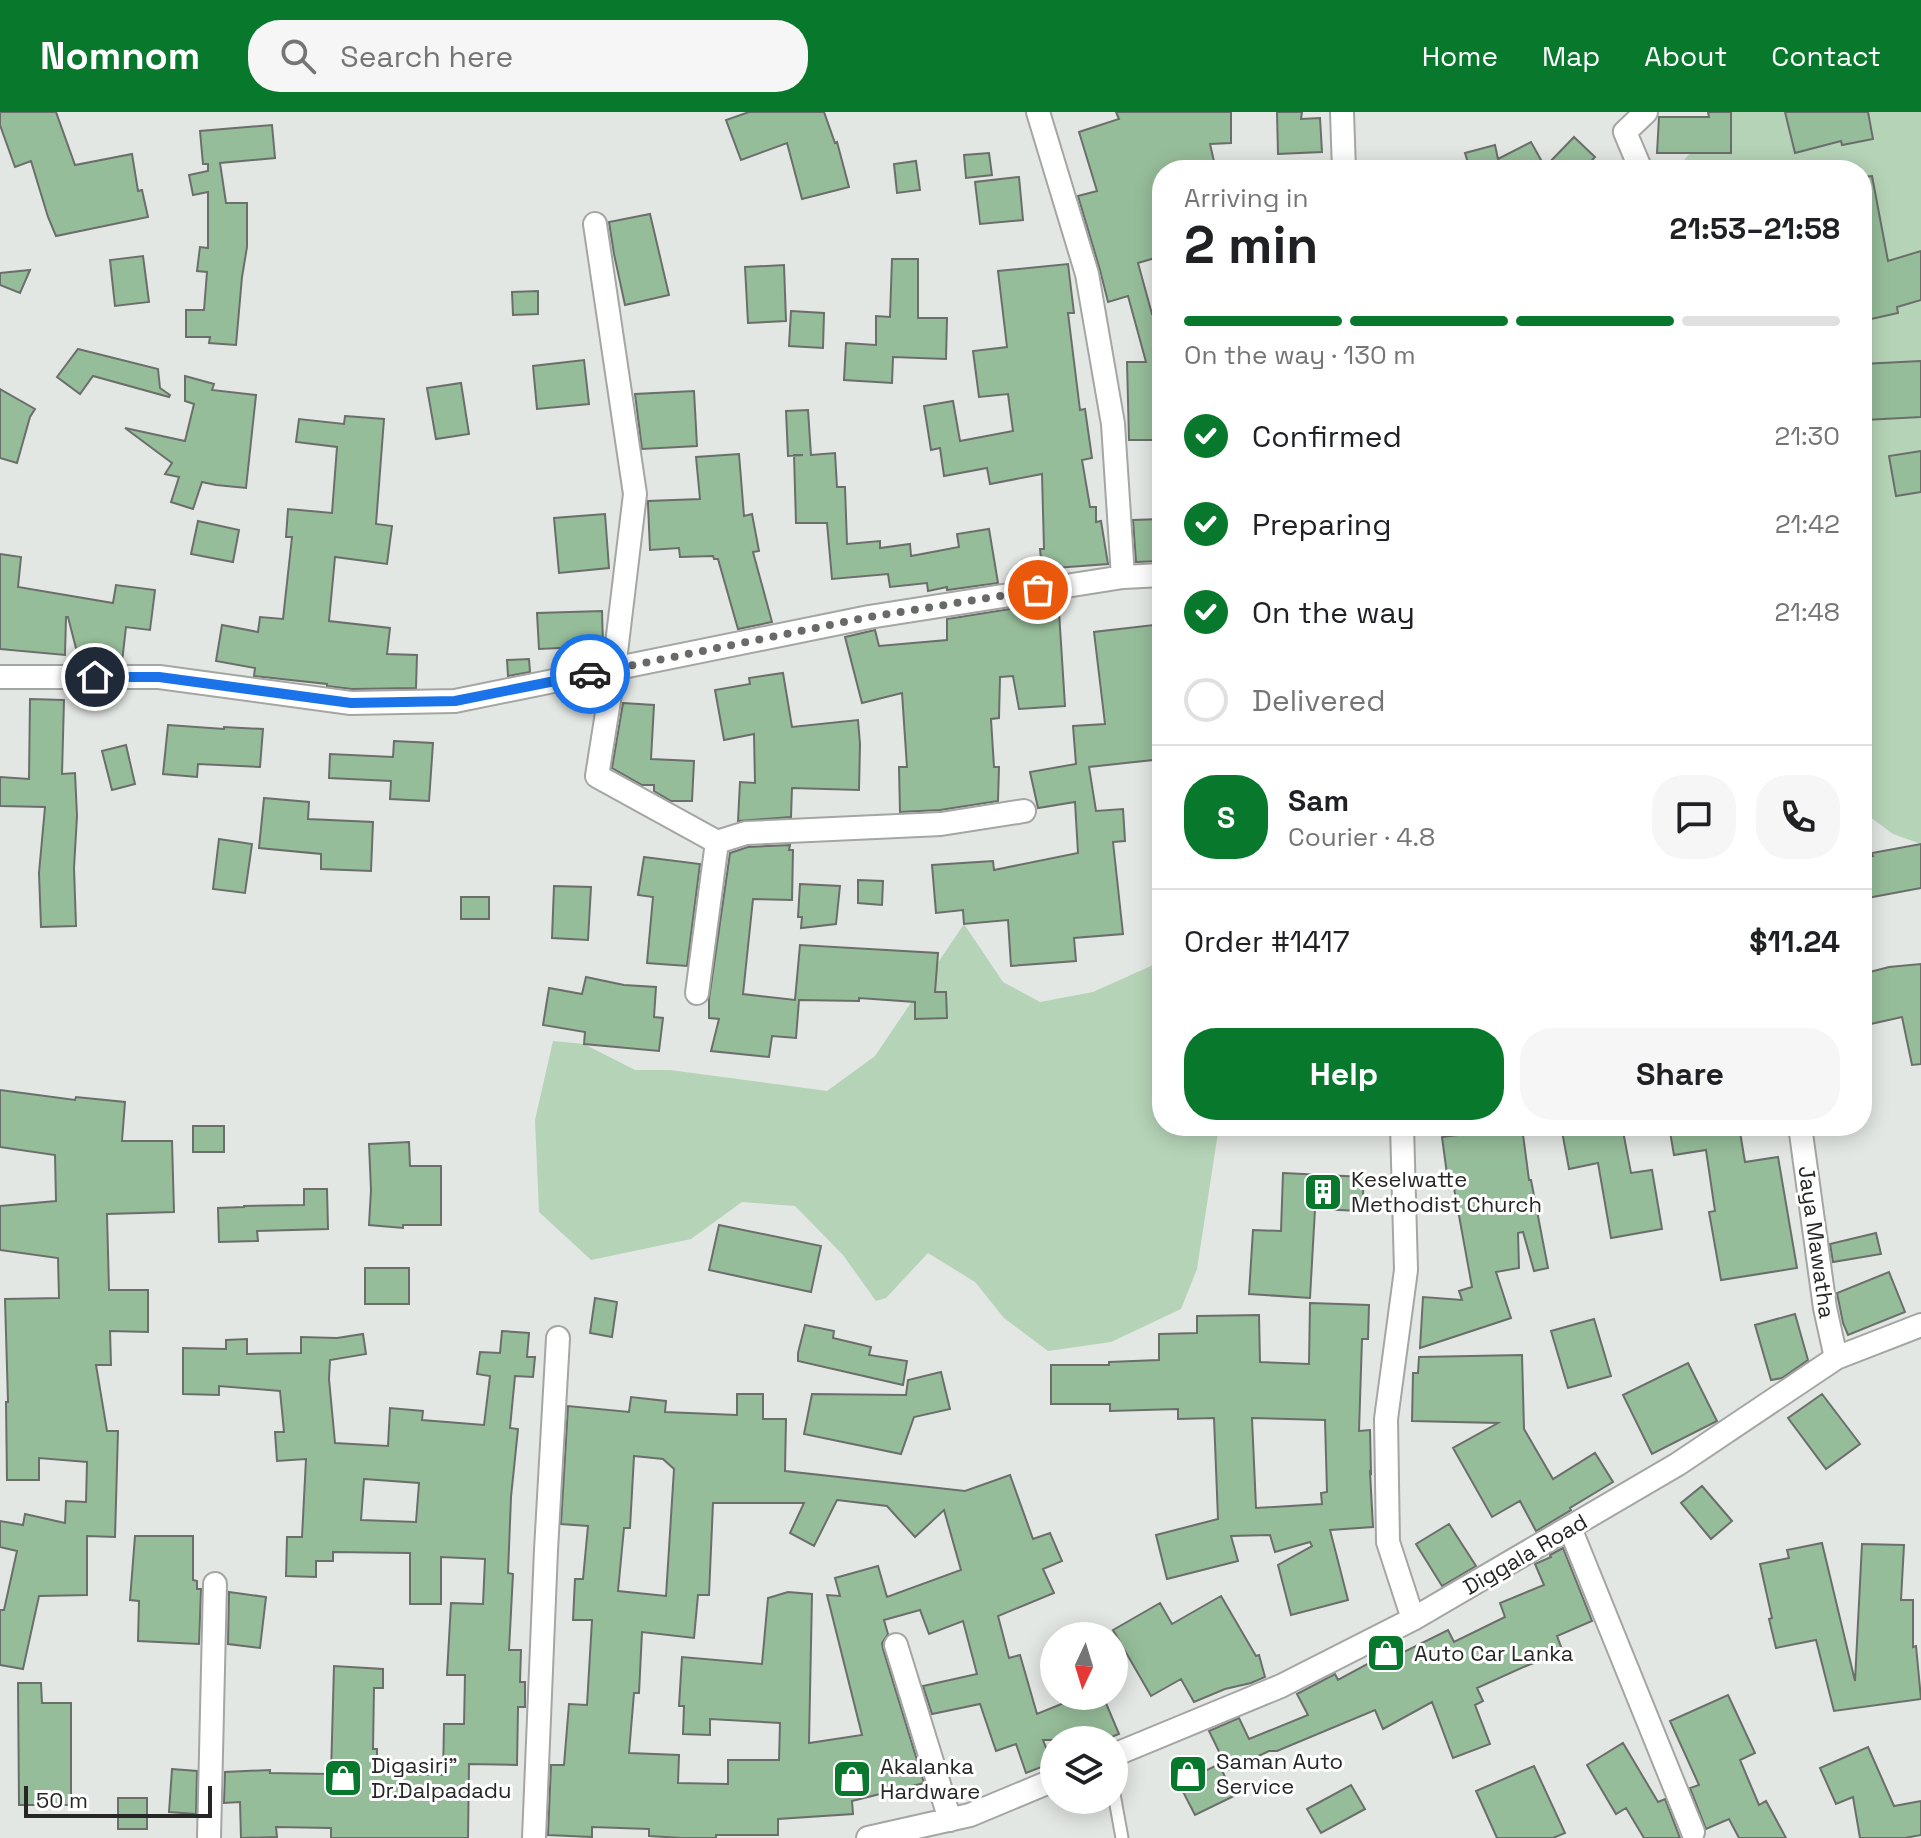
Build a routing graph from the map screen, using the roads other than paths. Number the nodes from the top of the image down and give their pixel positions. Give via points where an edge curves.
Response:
1 (1038, 112) edge
2 (1342, 112) edge
3 (1646, 112) edge
4 (1344, 160) edge
5 (1637, 160) edge
6 (595, 224) dead end
7 (1152, 576) edge
8 (1123, 577) junction
9 (614, 669) junction
10 (0, 677) edge
11 (1024, 811) dead end
12 (717, 842) junction
13 (697, 993) dead end
14 (1402, 1136) edge
15 (1801, 1136) edge
16 (1921, 1325) edge
17 (558, 1338) dead end
18 (1836, 1358) junction
19 (1570, 1528) junction
20 (215, 1584) dead end
21 (1413, 1619) junction
22 (896, 1645) dead end
23 (1128, 1749) edge
24 (1040, 1786) edge
25 (1118, 1814) edge
26 (950, 1820) junction
27 (1693, 1832) dead end
28 (209, 1838) edge
29 (534, 1838) edge
30 (868, 1838) edge
31 (1122, 1838) edge

1 - 8 street via 1090,289 1113,424
2 - 4 street
3 - 5 street via 1625,132
6 - 9 street via 635,494
7 - 8 street
8 - 9 street via 869,617
9 - 10 street via 455,701 351,703 159,677
9 - 12 street via 597,776
11 - 12 street via 941,824 746,833
12 - 13 street
14 - 21 street via 1406,1270 1386,1419 1388,1542
15 - 18 street, Jaya Mawatha
16 - 18 street, Diggala Road
17 - 29 street
18 - 19 street, Diggala Road via 1678,1464
19 - 21 street, Diggala Road
19 - 27 street
20 - 28 street
21 - 23 street, Diggala Road via 1281,1686
22 - 26 street
24 - 26 street
25 - 31 lane
26 - 30 street

